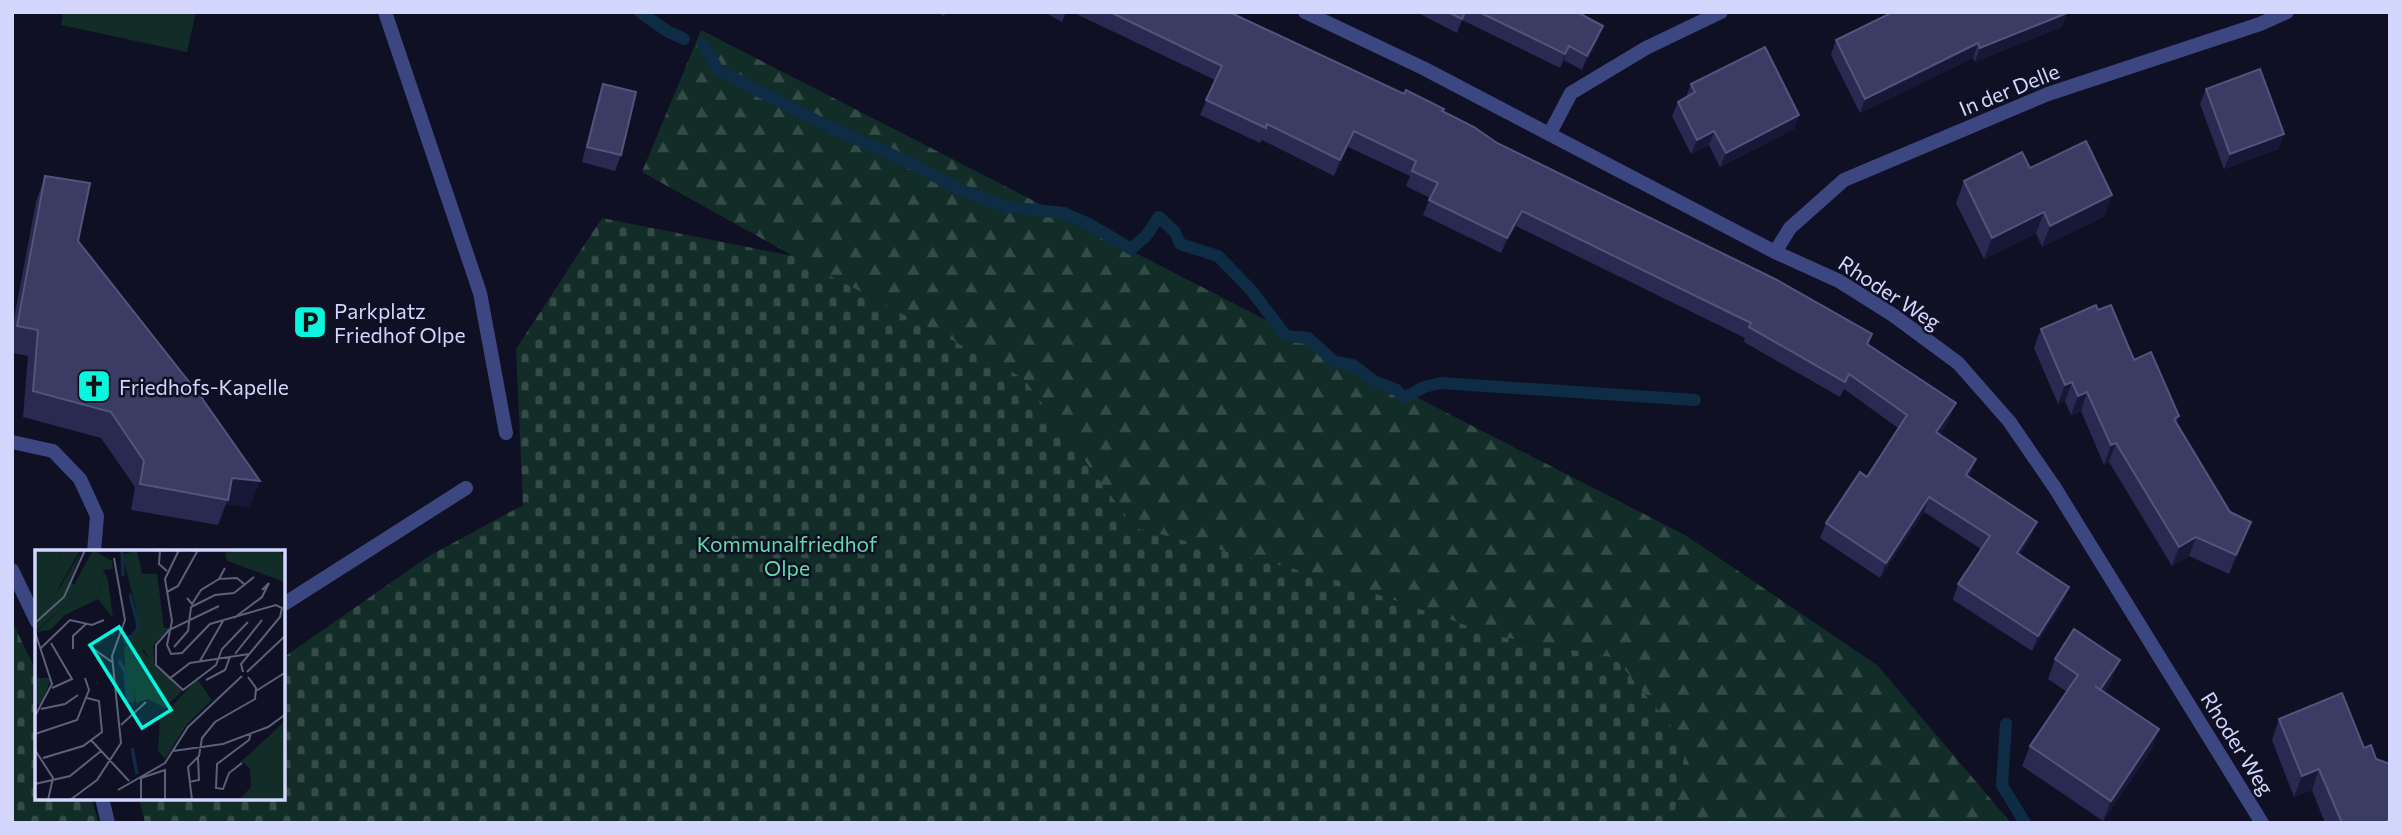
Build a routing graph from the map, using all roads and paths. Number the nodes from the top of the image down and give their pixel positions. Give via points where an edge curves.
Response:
1 (386, 12) edge
2 (1305, 12) edge
3 (1721, 12) edge
4 (2287, 12) edge
5 (1550, 133) junction
6 (1775, 252) junction
7 (506, 433) dead end
8 (12, 442) edge
9 (466, 488) dead end
10 (94, 550) edge
11 (12, 570) edge
12 (285, 603) edge
13 (35, 618) edge
14 (102, 800) edge
15 (108, 823) edge
16 (2262, 823) edge

1 - 7 street via 480,293
2 - 5 street, Rhoder Weg
3 - 5 street via 1646,48 1571,93
4 - 6 street, In der Delle via 2048,94 1844,180 1790,228
5 - 6 street, Rhoder Weg
6 - 16 street, Rhoder Weg via 1839,281 1893,315 1958,363 2009,421
8 - 10 street via 53,451 80,479 97,516
9 - 12 street
11 - 13 street
14 - 15 street

